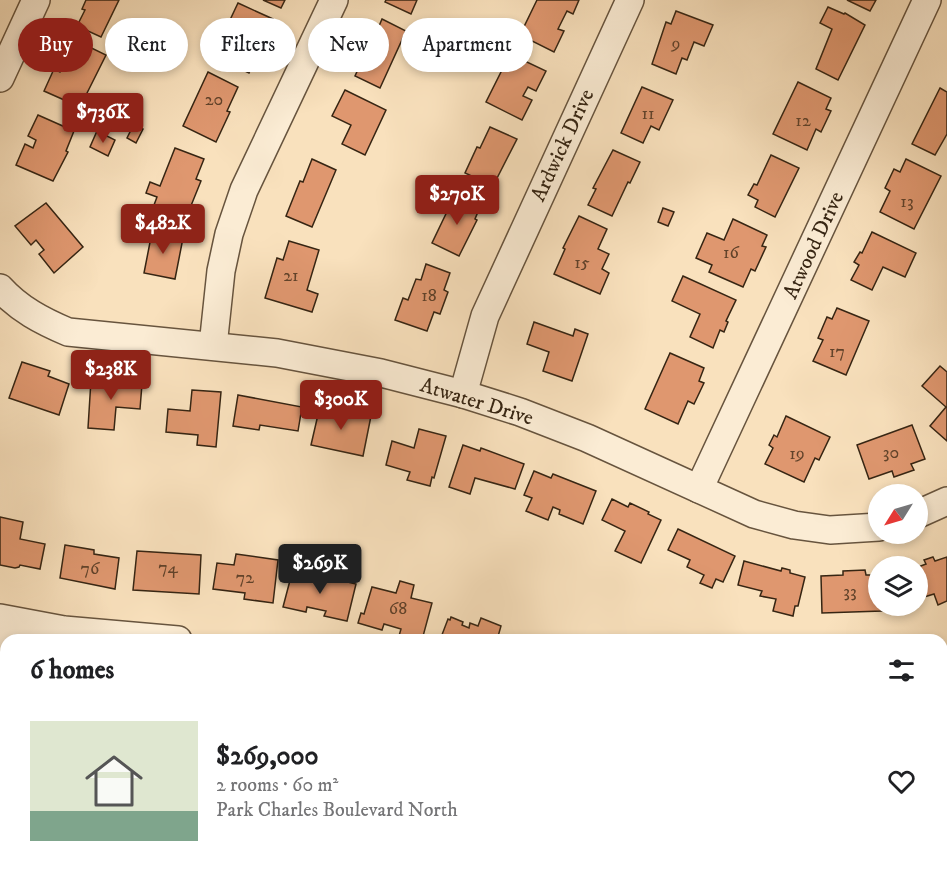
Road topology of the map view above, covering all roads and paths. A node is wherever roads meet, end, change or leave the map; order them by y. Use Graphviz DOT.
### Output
graph roads {
  1 [pos="36,0"];
  2 [pos="334,0"];
  3 [pos="630,0"];
  4 [pos="927,0"];
  5 [pos="0,78"];
  6 [pos="0,288"];
  7 [pos="213,346"];
  8 [pos="464,394"];
  9 [pos="699,489"];
  10 [pos="947,501"];
  11 [pos="928,510"];
  12 [pos="868,528"];
  13 [pos="0,618"];
  14 [pos="110,634"];
  1 -- 5 [label="street"];
  2 -- 7 [label="street"];
  3 -- 8 [label="street, Ardwick Drive"];
  4 -- 9 [label="street, Atwood Drive"];
  6 -- 7 [label="street, Atwater Drive"];
  7 -- 8 [label="street, Atwater Drive"];
  8 -- 9 [label="street, Atwater Drive"];
  9 -- 12 [label="street, Atwater Drive"];
  10 -- 11 [label="street"];
  13 -- 14 [label="street"];
}
